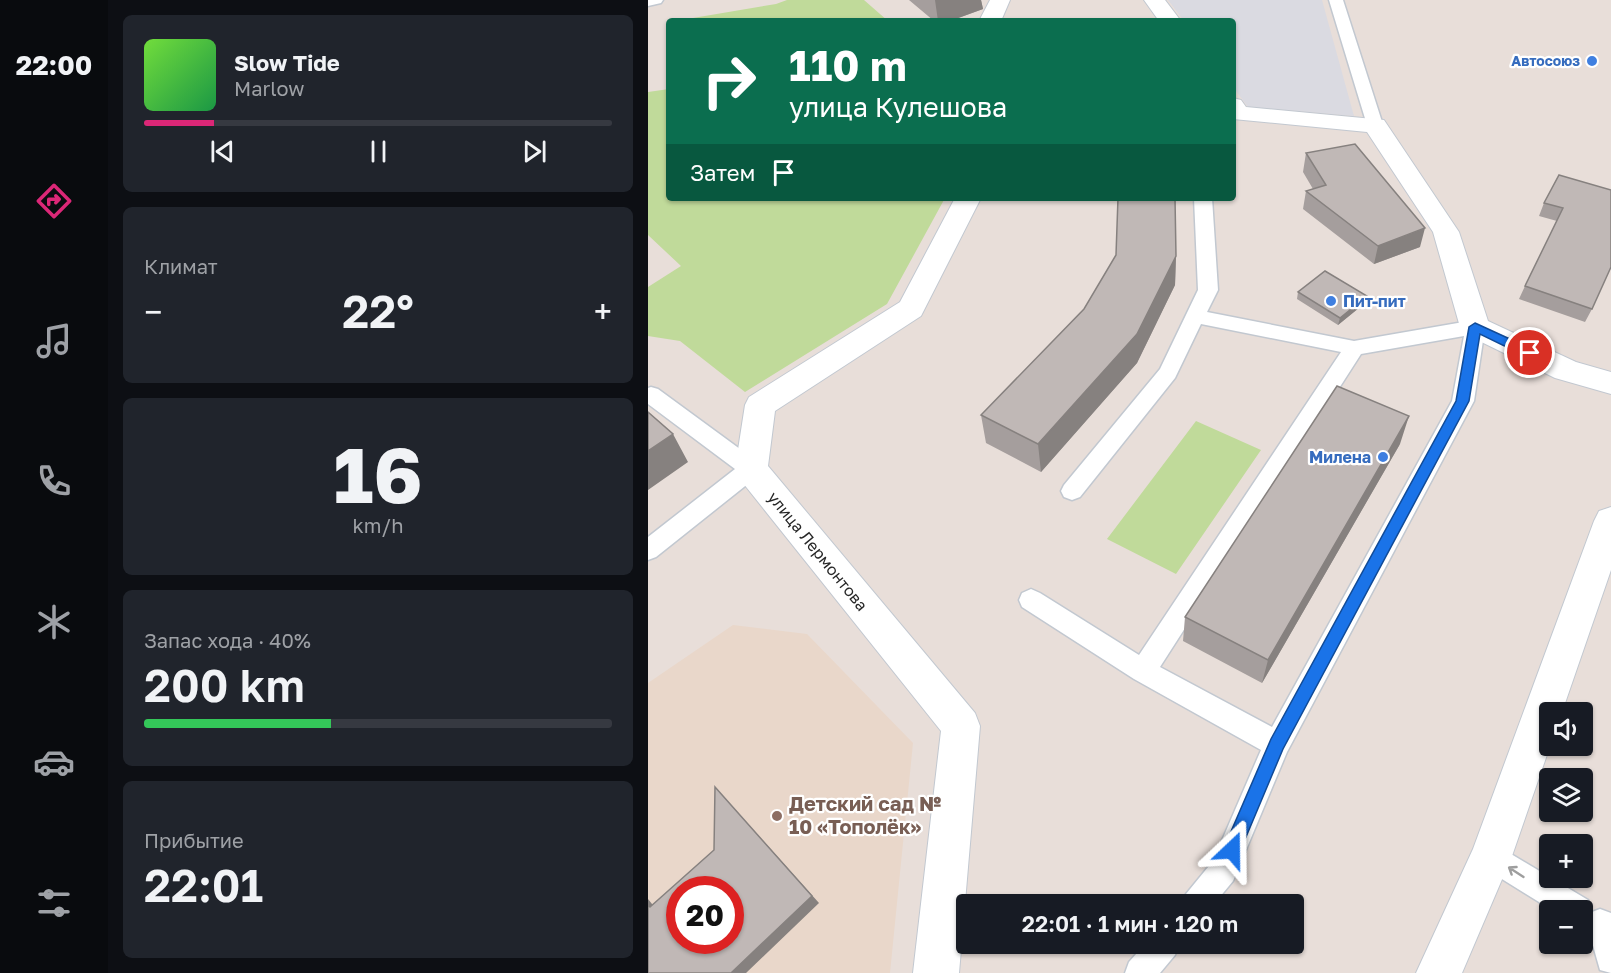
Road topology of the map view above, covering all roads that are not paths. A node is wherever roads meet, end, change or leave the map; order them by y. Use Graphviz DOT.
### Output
graph roads {
  1 [pos="656,0"];
  2 [pos="1000,0"];
  3 [pos="1154,0"];
  4 [pos="1336,0"];
  5 [pos="648,2"];
  6 [pos="991,18"];
  7 [pos="1168,18"];
  8 [pos="1236,110"];
  9 [pos="1375,125"];
  10 [pos="966,201"];
  11 [pos="1203,201"];
  12 [pos="1195,316"];
  13 [pos="1475,327"];
  14 [pos="1354,348"];
  15 [pos="1611,383"];
  16 [pos="648,396"];
  17 [pos="752,469"];
  18 [pos="1072,491"];
  19 [pos="1611,521"];
  20 [pos="648,550"];
  21 [pos="1604,566"];
  22 [pos="1031,600"];
  23 [pos="1143,671"];
  24 [pos="1277,744"];
  25 [pos="1491,856"];
  26 [pos="1204,894"];
  27 [pos="1563,900"];
  28 [pos="1593,918"];
  29 [pos="1156,954"];
  30 [pos="1611,959"];
  31 [pos="936,973"];
  32 [pos="1140,973"];
  33 [pos="1439,973"];
  1 -- 5 [label="lane"];
  2 -- 6 [label="street"];
  3 -- 7 [label="street"];
  4 -- 9 [label="lane"];
  8 -- 9 [label="street"];
  9 -- 13 [label="street"];
  10 -- 17 [label="street"];
  11 -- 12 [label="lane"];
  12 -- 14 [label="lane"];
  12 -- 18 [label="lane"];
  13 -- 14 [label="lane"];
  13 -- 15 [label="street"];
  13 -- 24 [label="lane"];
  14 -- 23 [label="lane"];
  16 -- 17 [label="lane"];
  17 -- 20 [label="lane"];
  17 -- 31 [label="street, улица Лермонтова"];
  19 -- 21 [label="street"];
  21 -- 25 [label="street"];
  22 -- 23 [label="lane"];
  23 -- 24 [label="lane"];
  24 -- 26 [label="lane"];
  27 -- 25 [label="lane, one-way"];
  25 -- 33 [label="street"];
  28 -- 30 [label="lane"];
  29 -- 32 [label="lane"];
}
